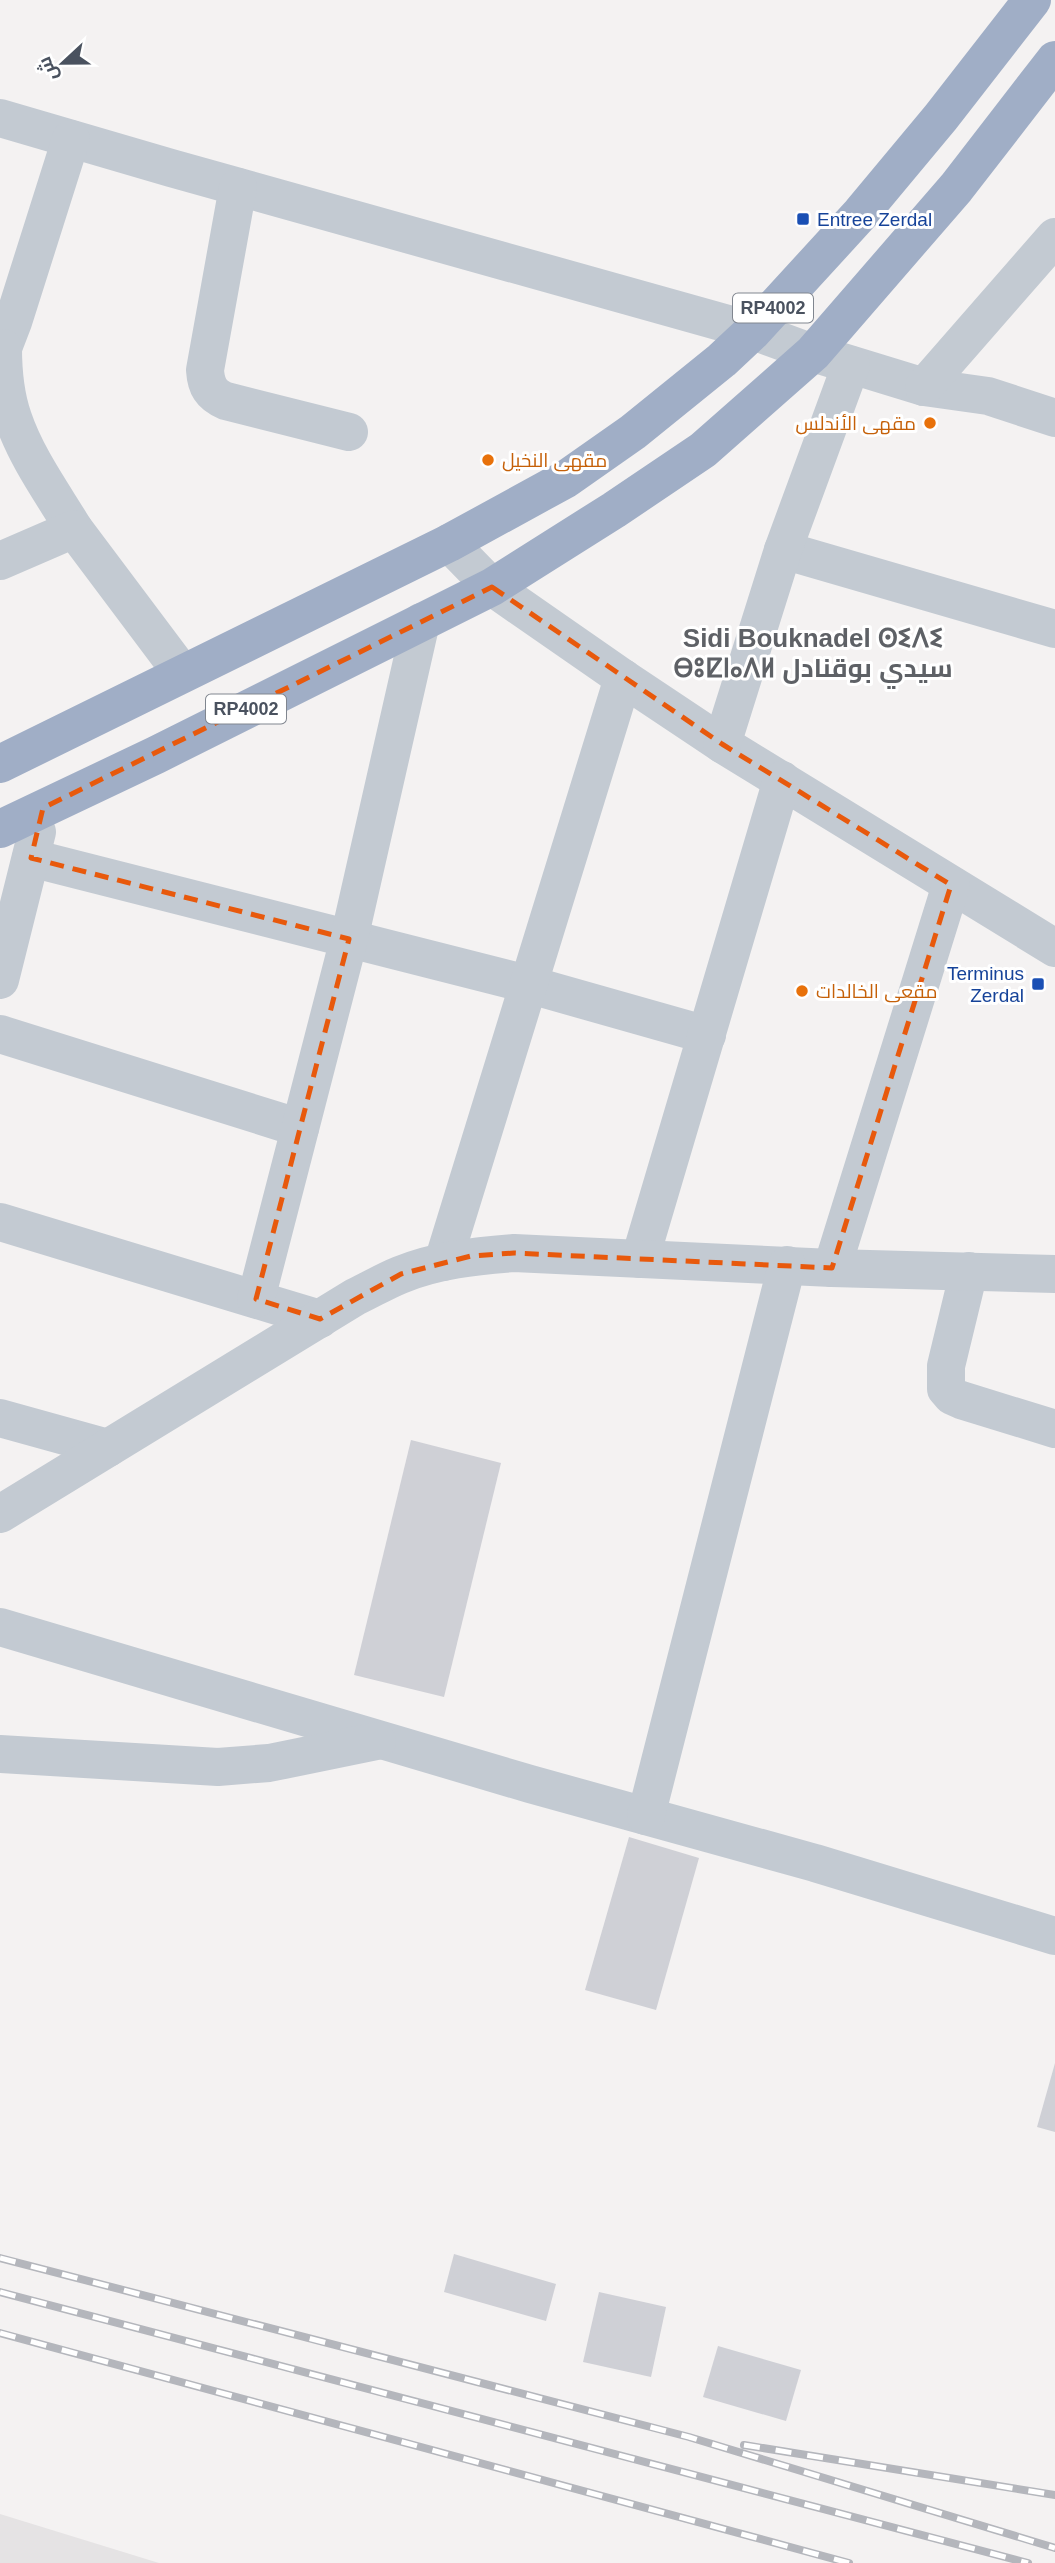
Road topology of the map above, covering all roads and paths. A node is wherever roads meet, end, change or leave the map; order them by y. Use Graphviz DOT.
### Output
graph roads {
  1 [pos="1032,0"];
  2 [pos="1055,60"];
  3 [pos="0,118"];
  4 [pos="71,139"];
  5 [pos="238,187"];
  6 [pos="1055,237"];
  7 [pos="753,331"];
  8 [pos="1,347"];
  9 [pos="813,353"];
  10 [pos="851,365"];
  11 [pos="925,387"];
  12 [pos="1055,389"];
  13 [pos="988,396"];
  14 [pos="1055,418"];
  15 [pos="349,432"];
  16 [pos="74,529"];
  17 [pos="449,543"];
  18 [pos="783,550"];
  19 [pos="0,561"];
  20 [pos="492,587"];
  21 [pos="421,622"];
  22 [pos="1055,629"];
  23 [pos="182,673"];
  24 [pos="623,678"];
  25 [pos="722,744"];
  26 [pos="0,764"];
  27 [pos="782,780"];
  28 [pos="43,808"];
  29 [pos="0,829"];
  30 [pos="31,858"];
  31 [pos="951,885"];
  32 [pos="349,939"];
  33 [pos="1055,948"];
  34 [pos="0,979"];
  35 [pos="527,984"];
  36 [pos="0,1034"];
  37 [pos="707,1035"];
  38 [pos="300,1128"];
  39 [pos="0,1222"];
  40 [pos="640,1259"];
  41 [pos="443,1262"];
  42 [pos="787,1265"];
  43 [pos="832,1268"];
  44 [pos="969,1271"];
  45 [pos="1055,1274"];
  46 [pos="256,1299"];
  47 [pos="320,1319"];
  48 [pos="0,1418"];
  49 [pos="1055,1429"];
  50 [pos="108,1448"];
  51 [pos="0,1514"];
  52 [pos="0,1627"];
  53 [pos="380,1740"];
  54 [pos="0,1754"];
  55 [pos="646,1816"];
  56 [pos="1055,1936"];
  1 -- 7 [label="highway, RP4002"];
  2 -- 9 [label="highway, RP4002"];
  3 -- 4 [label="street"];
  4 -- 5 [label="street"];
  4 -- 8 [label="street"];
  5 -- 7 [label="street"];
  5 -- 15 [label="street"];
  6 -- 11 [label="street"];
  7 -- 9 [label="street"];
  7 -- 17 [label="highway, RP4002"];
  8 -- 16 [label="street"];
  9 -- 10 [label="street"];
  9 -- 20 [label="highway, RP4002"];
  10 -- 11 [label="street"];
  10 -- 18 [label="street"];
  11 -- 13 [label="street"];
  12 -- 13 [label="street"];
  13 -- 14 [label="street"];
  16 -- 19 [label="street"];
  16 -- 23 [label="street"];
  17 -- 20 [label="street"];
  17 -- 23 [label="highway, RP4002"];
  18 -- 22 [label="street"];
  18 -- 25 [label="street"];
  20 -- 21 [label="highway, RP4002"];
  20 -- 24 [label="street"];
  21 -- 28 [label="highway, RP4002"];
  21 -- 32 [label="street"];
  23 -- 26 [label="highway, RP4002"];
  24 -- 25 [label="street"];
  24 -- 35 [label="street"];
  25 -- 27 [label="street"];
  27 -- 31 [label="street"];
  27 -- 37 [label="street"];
  28 -- 29 [label="highway, RP4002"];
  28 -- 30 [label="street"];
  30 -- 32 [label="street"];
  30 -- 34 [label="street"];
  31 -- 33 [label="street"];
  31 -- 43 [label="street"];
  32 -- 35 [label="street"];
  32 -- 38 [label="street"];
  35 -- 37 [label="street"];
  35 -- 41 [label="street"];
  36 -- 38 [label="street"];
  37 -- 40 [label="street"];
  38 -- 46 [label="street"];
  39 -- 46 [label="street"];
  40 -- 41 [label="street"];
  40 -- 42 [label="street"];
  41 -- 47 [label="street"];
  42 -- 43 [label="street"];
  42 -- 55 [label="street"];
  43 -- 44 [label="street"];
  44 -- 45 [label="street"];
  44 -- 49 [label="street"];
  46 -- 47 [label="street"];
  47 -- 50 [label="street"];
  48 -- 50 [label="street"];
  50 -- 51 [label="street"];
  52 -- 53 [label="street"];
  53 -- 54 [label="street"];
  53 -- 55 [label="street"];
  55 -- 56 [label="street"];
}
